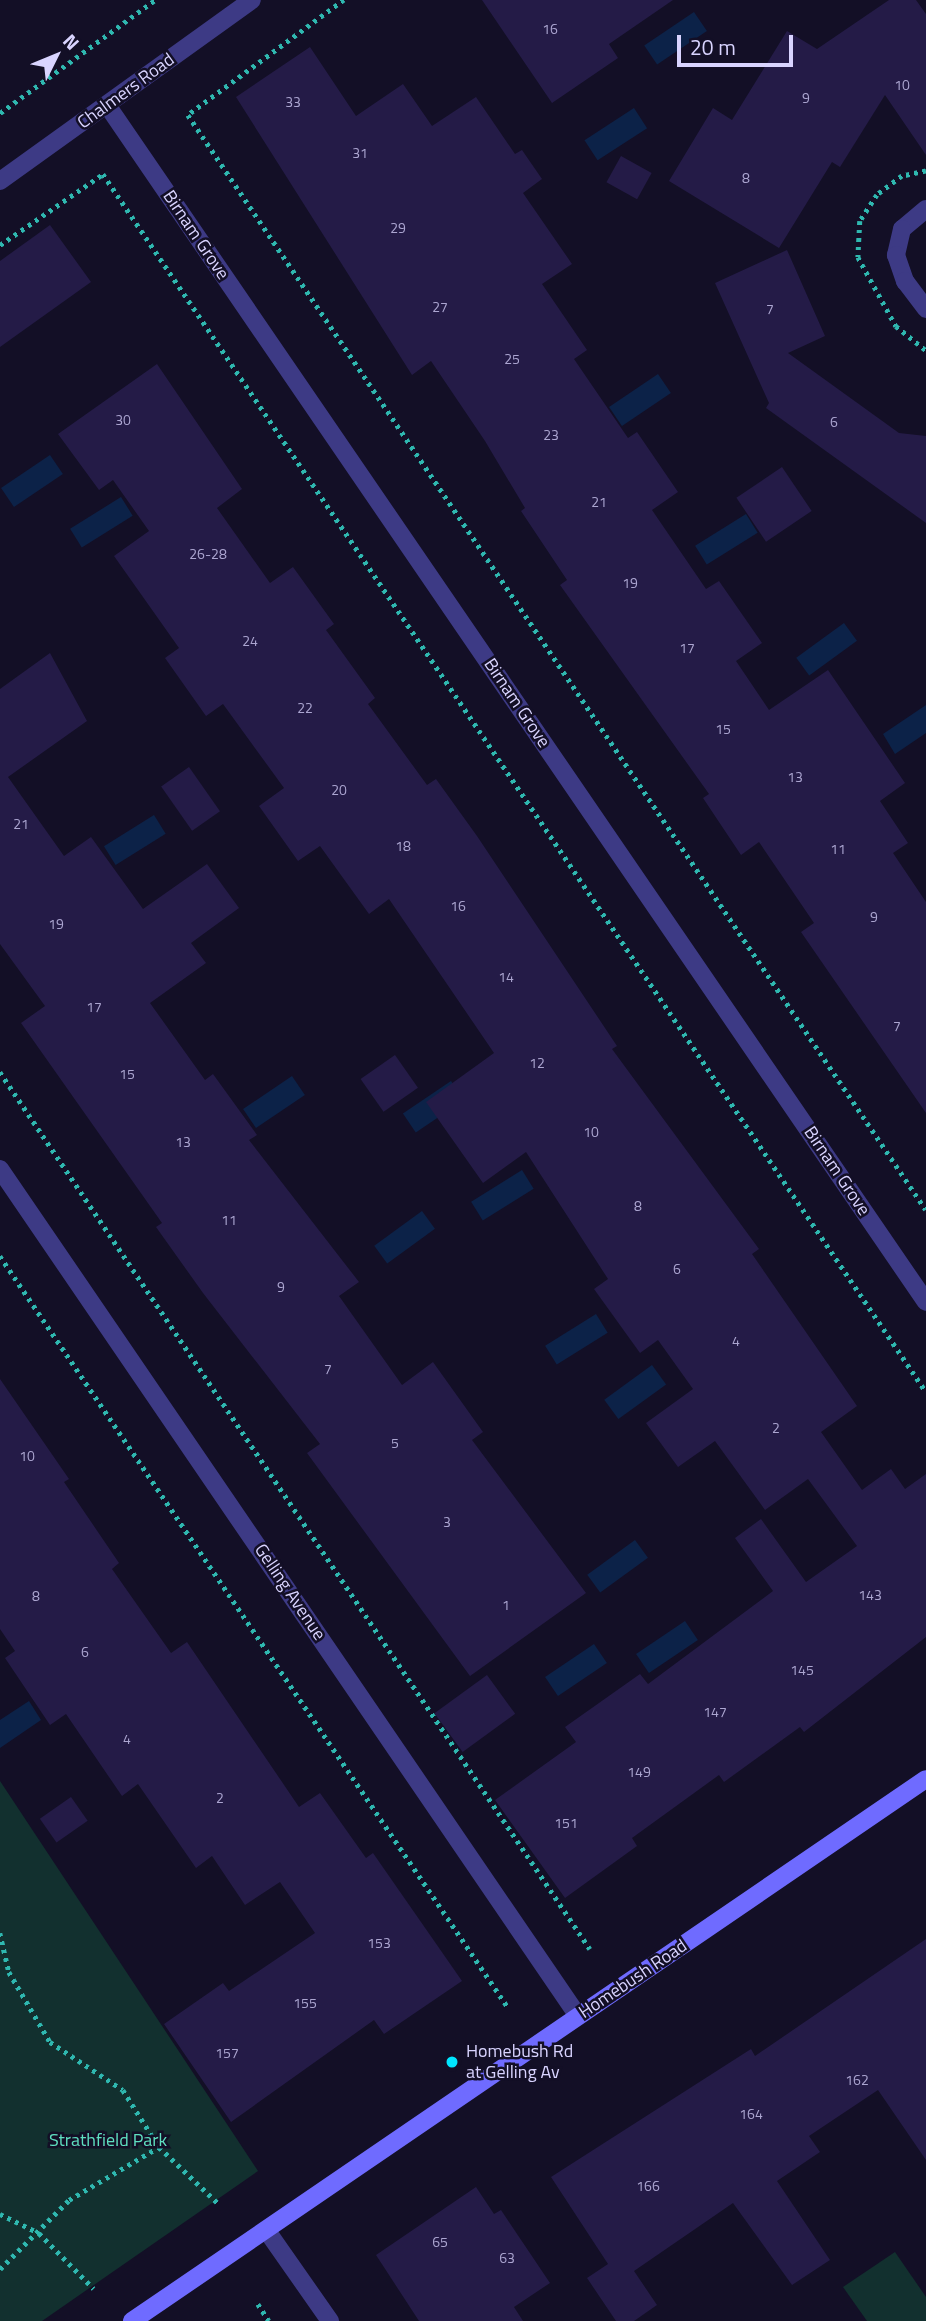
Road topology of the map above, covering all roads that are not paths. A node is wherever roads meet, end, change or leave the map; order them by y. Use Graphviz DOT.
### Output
graph roads {
  1 [pos="252,0"];
  2 [pos="107,105"];
  3 [pos="0,181"];
  4 [pos="926,209"];
  5 [pos="926,309"];
  6 [pos="0,1169"];
  7 [pos="926,1302"];
  8 [pos="926,1779"];
  9 [pos="578,2017"];
  10 [pos="267,2231"];
  11 [pos="132,2321"];
  12 [pos="330,2321"];
  1 -- 2 [label="street, Chalmers Road"];
  2 -- 3 [label="street, Chalmers Road"];
  2 -- 7 [label="street, Birnam Grove"];
  4 -- 5 [label="street"];
  6 -- 9 [label="street, Gelling Avenue"];
  8 -- 9 [label="main road, Homebush Road"];
  9 -- 10 [label="main road, Homebush Road"];
  10 -- 11 [label="main road, Homebush Road"];
  10 -- 12 [label="street"];
}
